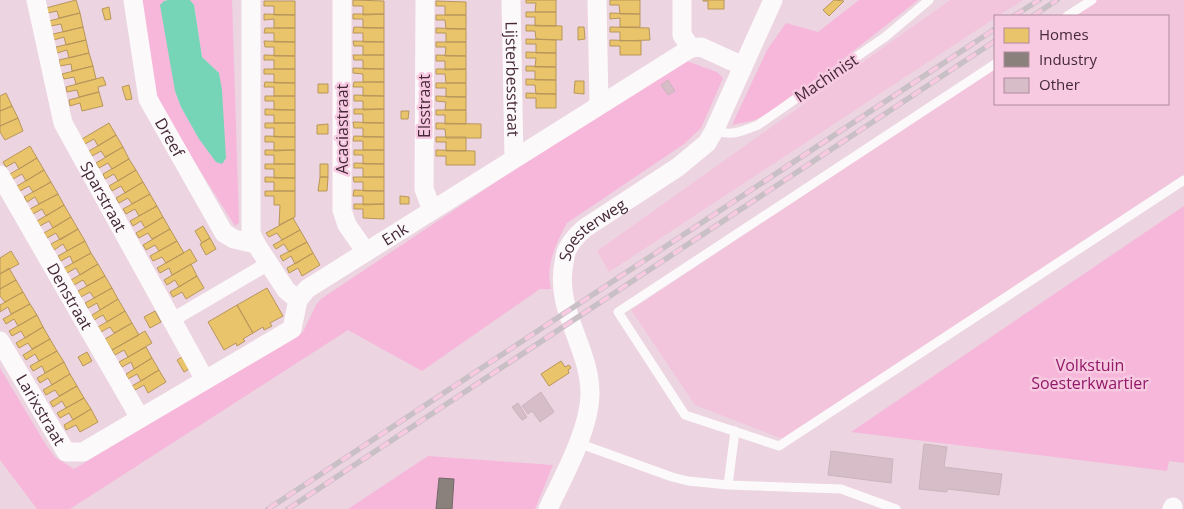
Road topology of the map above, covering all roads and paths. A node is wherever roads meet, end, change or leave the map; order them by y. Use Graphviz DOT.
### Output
graph roads {
  1 [pos="36,0"];
  2 [pos="133,0"];
  3 [pos="252,0"];
  4 [pos="342,0"];
  5 [pos="424,0"];
  6 [pos="510,0"];
  7 [pos="597,0"];
  8 [pos="682,0"];
  9 [pos="773,0"];
  10 [pos="929,0"];
  11 [pos="1092,0"];
  12 [pos="1069,15"];
  13 [pos="691,48"];
  14 [pos="994,65"];
  15 [pos="743,66"];
  16 [pos="599,104"];
  17 [pos="714,130"];
  18 [pos="514,158"];
  19 [pos="0,175"];
  20 [pos="1184,180"];
  21 [pos="432,210"];
  22 [pos="256,244"];
  23 [pos="366,252"];
  24 [pos="269,263"];
  25 [pos="298,300"];
  26 [pos="172,320"];
  27 [pos="0,342"];
  28 [pos="205,380"];
  29 [pos="140,418"];
  30 [pos="735,432"];
  31 [pos="578,443"];
  32 [pos="728,485"];
  33 [pos="548,509"];
  34 [pos="896,509"];
  1 -- 26 [label="street, Sparstraat"];
  2 -- 22 [label="street, Dreef"];
  3 -- 22 [label="street"];
  4 -- 23 [label="street, Acaciastraat"];
  5 -- 21 [label="street, Elsstraat"];
  6 -- 18 [label="street, Lijsterbesstraat"];
  7 -- 16 [label="street"];
  8 -- 13 [label="street"];
  9 -- 15 [label="street, Soesterweg"];
  10 -- 17 [label="lane, Machinist"];
  11 -- 12 [label="lane"];
  13 -- 15 [label="street"];
  13 -- 16 [label="street, Enk"];
  14 -- 30 [label="lane"];
  15 -- 17 [label="street, Soesterweg"];
  16 -- 18 [label="street, Enk"];
  17 -- 31 [label="street, Soesterweg"];
  18 -- 21 [label="street, Enk"];
  19 -- 29 [label="street, Denstraat"];
  20 -- 30 [label="lane"];
  21 -- 23 [label="street, Enk"];
  22 -- 24 [label="street"];
  23 -- 25 [label="street, Enk"];
  24 -- 25 [label="street"];
  24 -- 26 [label="street"];
  25 -- 28 [label="street"];
  26 -- 28 [label="street, Sparstraat"];
  27 -- 29 [label="street, Larixstraat"];
  28 -- 29 [label="street"];
  30 -- 32 [label="lane"];
  31 -- 32 [label="lane"];
  31 -- 33 [label="street, Soesterweg"];
  32 -- 34 [label="lane"];
}
